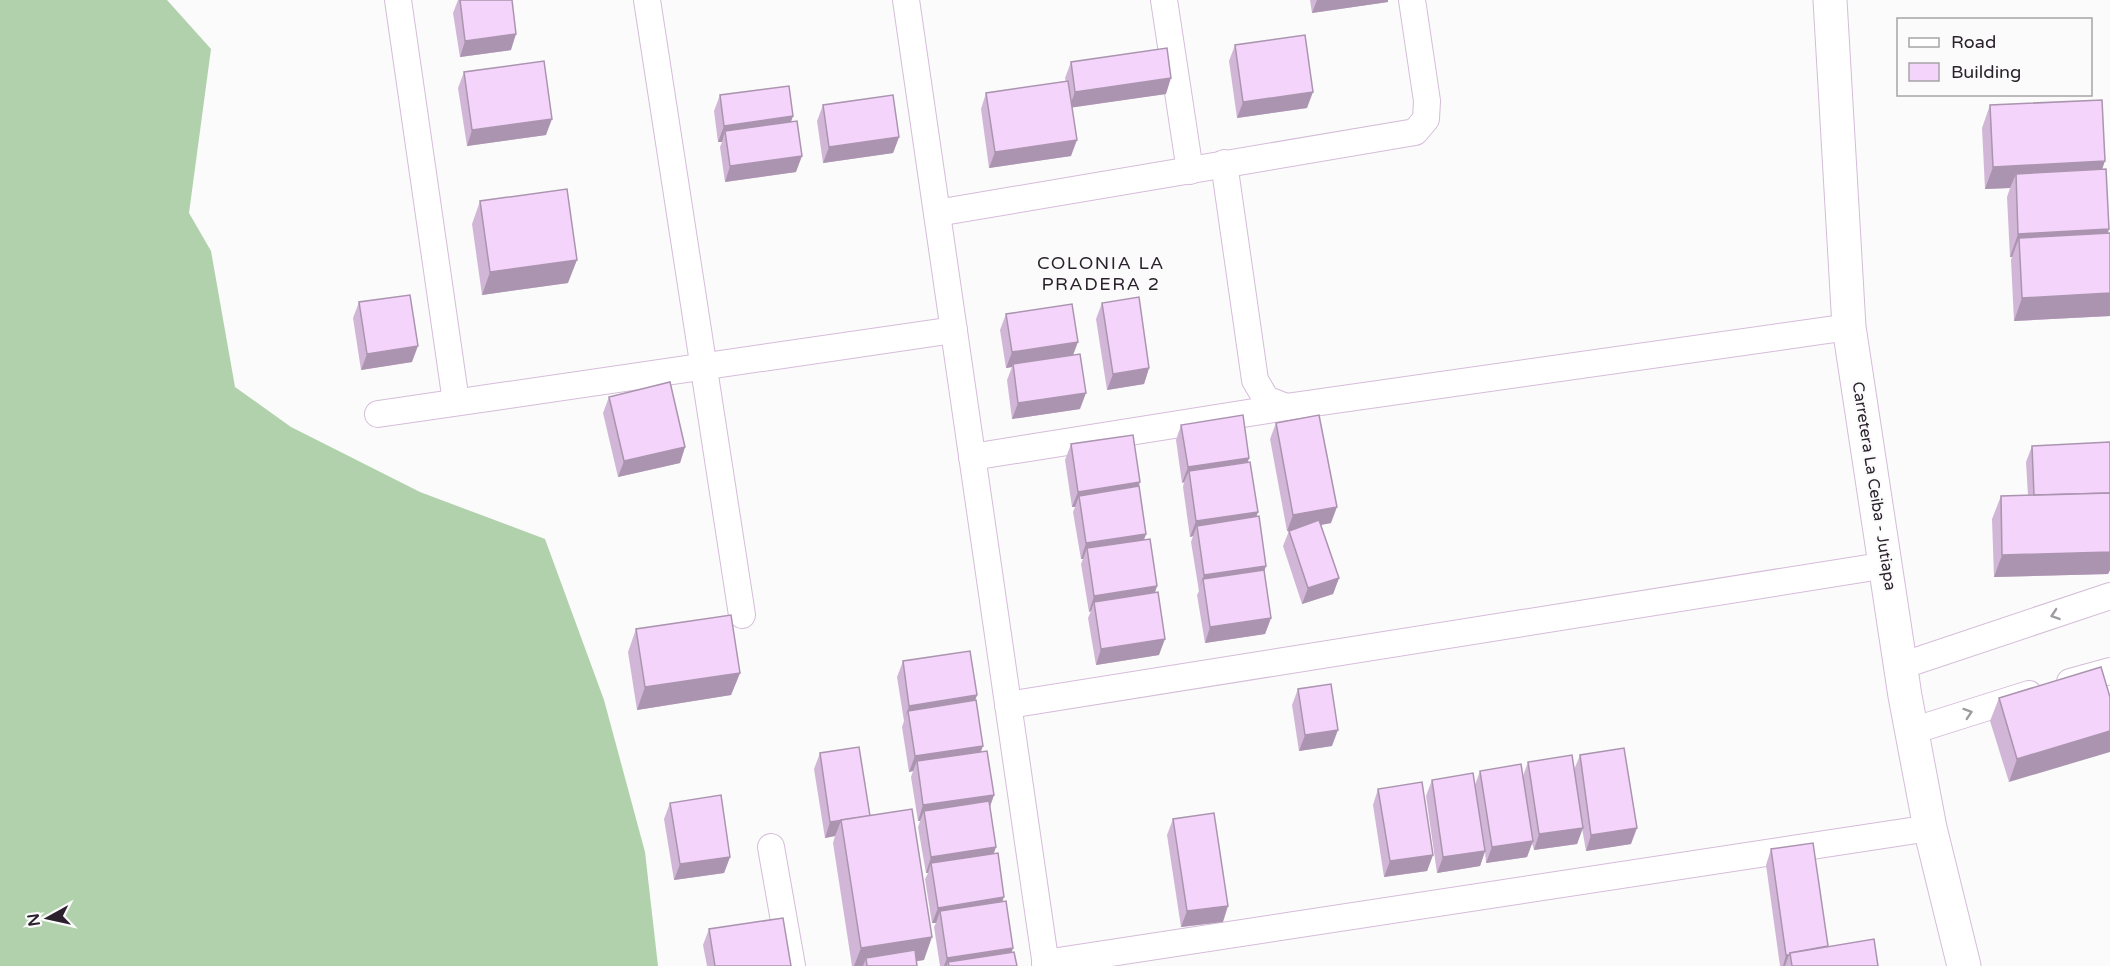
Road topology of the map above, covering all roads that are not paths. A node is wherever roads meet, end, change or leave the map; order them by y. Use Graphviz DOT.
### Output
graph roads {
  1 [pos="398,0"];
  2 [pos="647,0"];
  3 [pos="906,0"];
  4 [pos="1164,0"];
  5 [pos="1412,0"];
  6 [pos="1830,0"];
  7 [pos="1224,163"];
  8 [pos="1190,171"];
  9 [pos="937,213"];
  10 [pos="1849,327"];
  11 [pos="954,330"];
  12 [pos="702,368"];
  13 [pos="456,402"];
  14 [pos="1286,406"];
  15 [pos="378,414"];
  16 [pos="972,457"];
  17 [pos="1887,565"];
  18 [pos="2110,596"];
  19 [pos="742,615"];
  20 [pos="1901,666"];
  21 [pos="2110,670"];
  22 [pos="1008,705"];
  23 [pos="1912,730"];
  24 [pos="1930,828"];
  25 [pos="771,847"];
  26 [pos="1046,965"];
  27 [pos="792,966"];
  28 [pos="1964,966"];
  1 -- 13 [label="street"];
  2 -- 12 [label="street"];
  3 -- 9 [label="street"];
  4 -- 8 [label="street"];
  5 -- 7 [label="street"];
  6 -- 10 [label="main road, Carretera La Ceiba - Jutiapa"];
  7 -- 8 [label="street"];
  7 -- 14 [label="street"];
  8 -- 9 [label="street"];
  9 -- 11 [label="street"];
  10 -- 14 [label="street"];
  10 -- 17 [label="main road, Carretera La Ceiba - Jutiapa"];
  11 -- 12 [label="street"];
  11 -- 16 [label="street"];
  12 -- 13 [label="street"];
  12 -- 19 [label="street"];
  13 -- 15 [label="street"];
  14 -- 16 [label="street"];
  16 -- 22 [label="street"];
  17 -- 20 [label="main road, Carretera La Ceiba - Jutiapa"];
  17 -- 22 [label="street"];
  18 -- 20 [label="street, one-way"];
  20 -- 23 [label="main road, Carretera La Ceiba - Jutiapa"];
  23 -- 21 [label="street, one-way"];
  22 -- 26 [label="street"];
  23 -- 24 [label="main road, Carretera La Ceiba - Jutiapa"];
  24 -- 26 [label="street"];
  24 -- 28 [label="main road, Carretera La Ceiba - Jutiapa"];
  25 -- 27 [label="street"];
}
